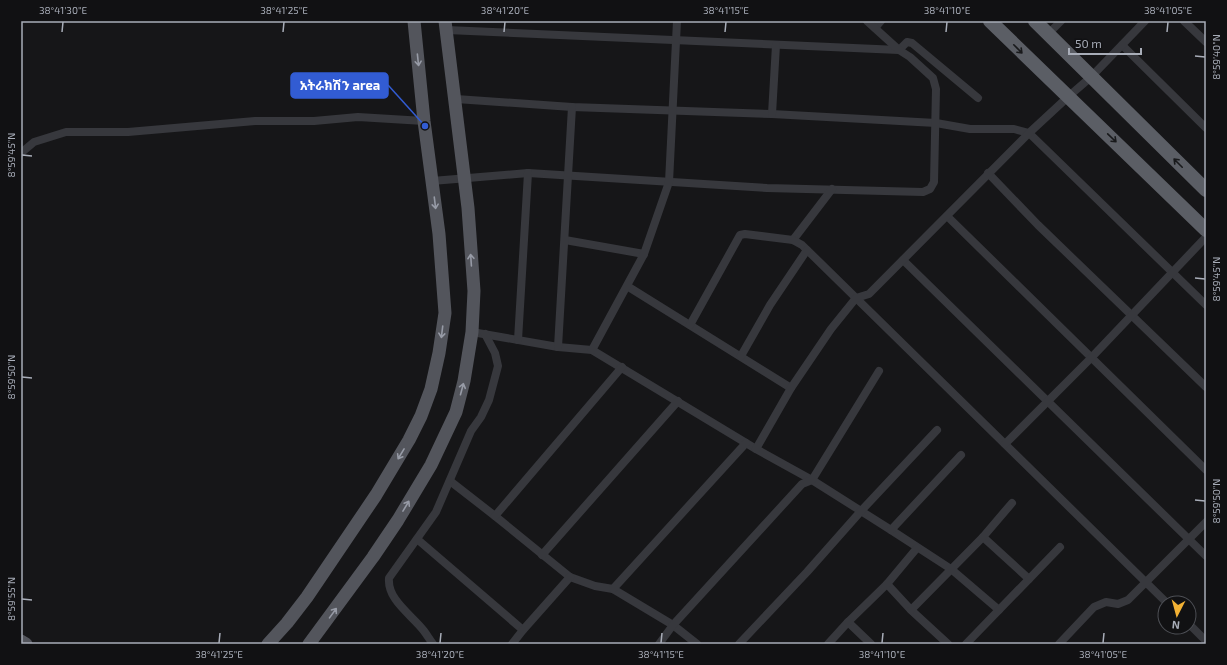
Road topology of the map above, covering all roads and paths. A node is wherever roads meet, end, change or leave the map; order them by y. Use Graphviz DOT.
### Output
graph roads {
  1 [pos="414,21"];
  2 [pos="676,21"];
  3 [pos="867,21"];
  4 [pos="882,21"];
  5 [pos="990,21"];
  6 [pos="1035,21"];
  7 [pos="1061,21"];
  8 [pos="1145,21"];
  9 [pos="1184,21"];
  10 [pos="446,26"];
  11 [pos="875,28"];
  12 [pos="1048,34"];
  13 [pos="676,40"];
  14 [pos="1206,42"];
  15 [pos="776,45"];
  16 [pos="1122,45"];
  17 [pos="899,50"];
  18 [pos="1091,77"];
  19 [pos="1069,96"];
  20 [pos="978,98"];
  21 [pos="456,99"];
  22 [pos="572,107"];
  23 [pos="672,111"];
  24 [pos="772,114"];
  25 [pos="424,121"];
  26 [pos="936,123"];
  27 [pos="1206,128"];
  28 [pos="1029,133"];
  29 [pos="21,153"];
  30 [pos="528,173"];
  31 [pos="988,173"];
  32 [pos="569,175"];
  33 [pos="465,179"];
  34 [pos="432,181"];
  35 [pos="669,182"];
  36 [pos="832,189"];
  37 [pos="1206,190"];
  38 [pos="947,216"];
  39 [pos="1206,230"];
  40 [pos="1206,237"];
  41 [pos="565,240"];
  42 [pos="793,240"];
  43 [pos="807,250"];
  44 [pos="644,254"];
  45 [pos="903,260"];
  46 [pos="1173,272"];
  47 [pos="627,286"];
  48 [pos="856,298"];
  49 [pos="1206,305"];
  50 [pos="1132,314"];
  51 [pos="690,324"];
  52 [pos="472,332"];
  53 [pos="485,334"];
  54 [pos="518,340"];
  55 [pos="558,346"];
  56 [pos="592,350"];
  57 [pos="742,356"];
  58 [pos="1091,358"];
  59 [pos="622,368"];
  60 [pos="879,371"];
  61 [pos="1206,387"];
  62 [pos="791,388"];
  63 [pos="678,401"];
  64 [pos="1048,402"];
  65 [pos="937,430"];
  66 [pos="746,443"];
  67 [pos="1005,444"];
  68 [pos="756,449"];
  69 [pos="961,455"];
  70 [pos="1206,470"];
  71 [pos="812,480"];
  72 [pos="450,482"];
  73 [pos="1012,503"];
  74 [pos="861,511"];
  75 [pos="495,516"];
  76 [pos="1206,522"];
  77 [pos="891,530"];
  78 [pos="983,537"];
  79 [pos="417,539"];
  80 [pos="1189,539"];
  81 [pos="1060,547"];
  82 [pos="917,548"];
  83 [pos="542,555"];
  84 [pos="1206,556"];
  85 [pos="951,569"];
  86 [pos="570,577"];
  87 [pos="1029,579"];
  88 [pos="1145,582"];
  89 [pos="887,584"];
  90 [pos="613,589"];
  91 [pos="1159,595"];
  92 [pos="911,610"];
  93 [pos="999,610"];
  94 [pos="848,622"];
  95 [pos="673,625"];
  96 [pos="523,630"];
  97 [pos="1197,632"];
  98 [pos="21,641"];
  99 [pos="1206,641"];
  100 [pos="969,643"];
  101 [pos="26,644"];
  102 [pos="268,644"];
  103 [pos="309,644"];
  104 [pos="433,644"];
  105 [pos="512,644"];
  106 [pos="659,644"];
  107 [pos="697,644"];
  108 [pos="738,644"];
  109 [pos="828,644"];
  110 [pos="871,644"];
  111 [pos="948,644"];
  112 [pos="1060,644"];
  1 -- 25 [label="main road, one-way"];
  2 -- 13 [label="street"];
  3 -- 11 [label="street"];
  4 -- 11 [label="street"];
  5 -- 19 [label="highway, one-way"];
  6 -- 12 [label="highway"];
  7 -- 12 [label="street"];
  8 -- 16 [label="street"];
  9 -- 14 [label="street"];
  10 -- 13 [label="street"];
  10 -- 21 [label="main road"];
  11 -- 17 [label="street"];
  12 -- 18 [label="highway"];
  13 -- 15 [label="street"];
  13 -- 23 [label="street"];
  15 -- 17 [label="street"];
  15 -- 24 [label="street"];
  16 -- 18 [label="street"];
  16 -- 27 [label="street"];
  17 -- 20 [label="street"];
  17 -- 26 [label="street"];
  18 -- 19 [label="street"];
  37 -- 18 [label="highway, one-way"];
  19 -- 28 [label="street"];
  19 -- 39 [label="highway, one-way"];
  21 -- 22 [label="street"];
  21 -- 33 [label="main road"];
  22 -- 23 [label="street"];
  22 -- 32 [label="street"];
  23 -- 24 [label="street"];
  23 -- 35 [label="street"];
  24 -- 26 [label="street"];
  25 -- 29 [label="street"];
  25 -- 34 [label="main road"];
  26 -- 28 [label="street"];
  26 -- 36 [label="street"];
  28 -- 31 [label="street"];
  28 -- 46 [label="street"];
  30 -- 32 [label="street"];
  30 -- 33 [label="street"];
  30 -- 54 [label="street"];
  31 -- 38 [label="street"];
  31 -- 50 [label="street"];
  32 -- 35 [label="street"];
  32 -- 41 [label="street"];
  33 -- 34 [label="street"];
  52 -- 33 [label="main road, one-way"];
  34 -- 102 [label="main road, one-way"];
  35 -- 36 [label="street"];
  35 -- 44 [label="street"];
  36 -- 42 [label="street"];
  38 -- 45 [label="street"];
  38 -- 58 [label="street"];
  40 -- 46 [label="street"];
  41 -- 44 [label="street"];
  41 -- 55 [label="street"];
  42 -- 43 [label="street"];
  42 -- 51 [label="street"];
  43 -- 48 [label="street"];
  43 -- 57 [label="street"];
  44 -- 47 [label="street"];
  45 -- 48 [label="street"];
  45 -- 64 [label="street"];
  46 -- 49 [label="street"];
  46 -- 50 [label="street"];
  47 -- 51 [label="street"];
  47 -- 56 [label="street"];
  48 -- 62 [label="street"];
  48 -- 67 [label="street"];
  50 -- 58 [label="street"];
  50 -- 61 [label="street"];
  51 -- 57 [label="street"];
  52 -- 53 [label="street"];
  103 -- 52 [label="main road, one-way"];
  53 -- 54 [label="street"];
  53 -- 72 [label="street"];
  54 -- 55 [label="street"];
  55 -- 56 [label="street"];
  56 -- 59 [label="street"];
  57 -- 62 [label="street"];
  58 -- 64 [label="street"];
  58 -- 70 [label="street"];
  59 -- 63 [label="street"];
  59 -- 75 [label="street"];
  60 -- 71 [label="street"];
  62 -- 68 [label="street"];
  63 -- 66 [label="street"];
  63 -- 83 [label="street"];
  64 -- 67 [label="street"];
  64 -- 80 [label="street"];
  65 -- 74 [label="street"];
  66 -- 68 [label="street"];
  66 -- 90 [label="street"];
  67 -- 88 [label="street"];
  68 -- 71 [label="street"];
  69 -- 77 [label="street"];
  71 -- 74 [label="street"];
  71 -- 95 [label="street"];
  72 -- 75 [label="street"];
  72 -- 79 [label="street"];
  73 -- 78 [label="street"];
  74 -- 77 [label="street"];
  74 -- 108 [label="street"];
  75 -- 83 [label="street"];
  76 -- 80 [label="street"];
  77 -- 82 [label="street"];
  78 -- 85 [label="street"];
  78 -- 87 [label="street"];
  79 -- 96 [label="street"];
  79 -- 104 [label="street"];
  80 -- 84 [label="street"];
  80 -- 88 [label="street"];
  81 -- 87 [label="street"];
  82 -- 85 [label="street"];
  82 -- 89 [label="street"];
  83 -- 86 [label="street"];
  85 -- 92 [label="street"];
  85 -- 93 [label="street"];
  86 -- 90 [label="street"];
  86 -- 96 [label="street"];
  87 -- 93 [label="street"];
  88 -- 91 [label="street"];
  88 -- 112 [label="street"];
  89 -- 92 [label="street"];
  89 -- 94 [label="street"];
  90 -- 95 [label="street"];
  92 -- 111 [label="street"];
  93 -- 100 [label="street"];
  94 -- 109 [label="street"];
  94 -- 110 [label="street"];
  95 -- 106 [label="street"];
  95 -- 107 [label="street"];
  96 -- 105 [label="street"];
  97 -- 99 [label="street"];
  98 -- 101 [label="main road"];
}
